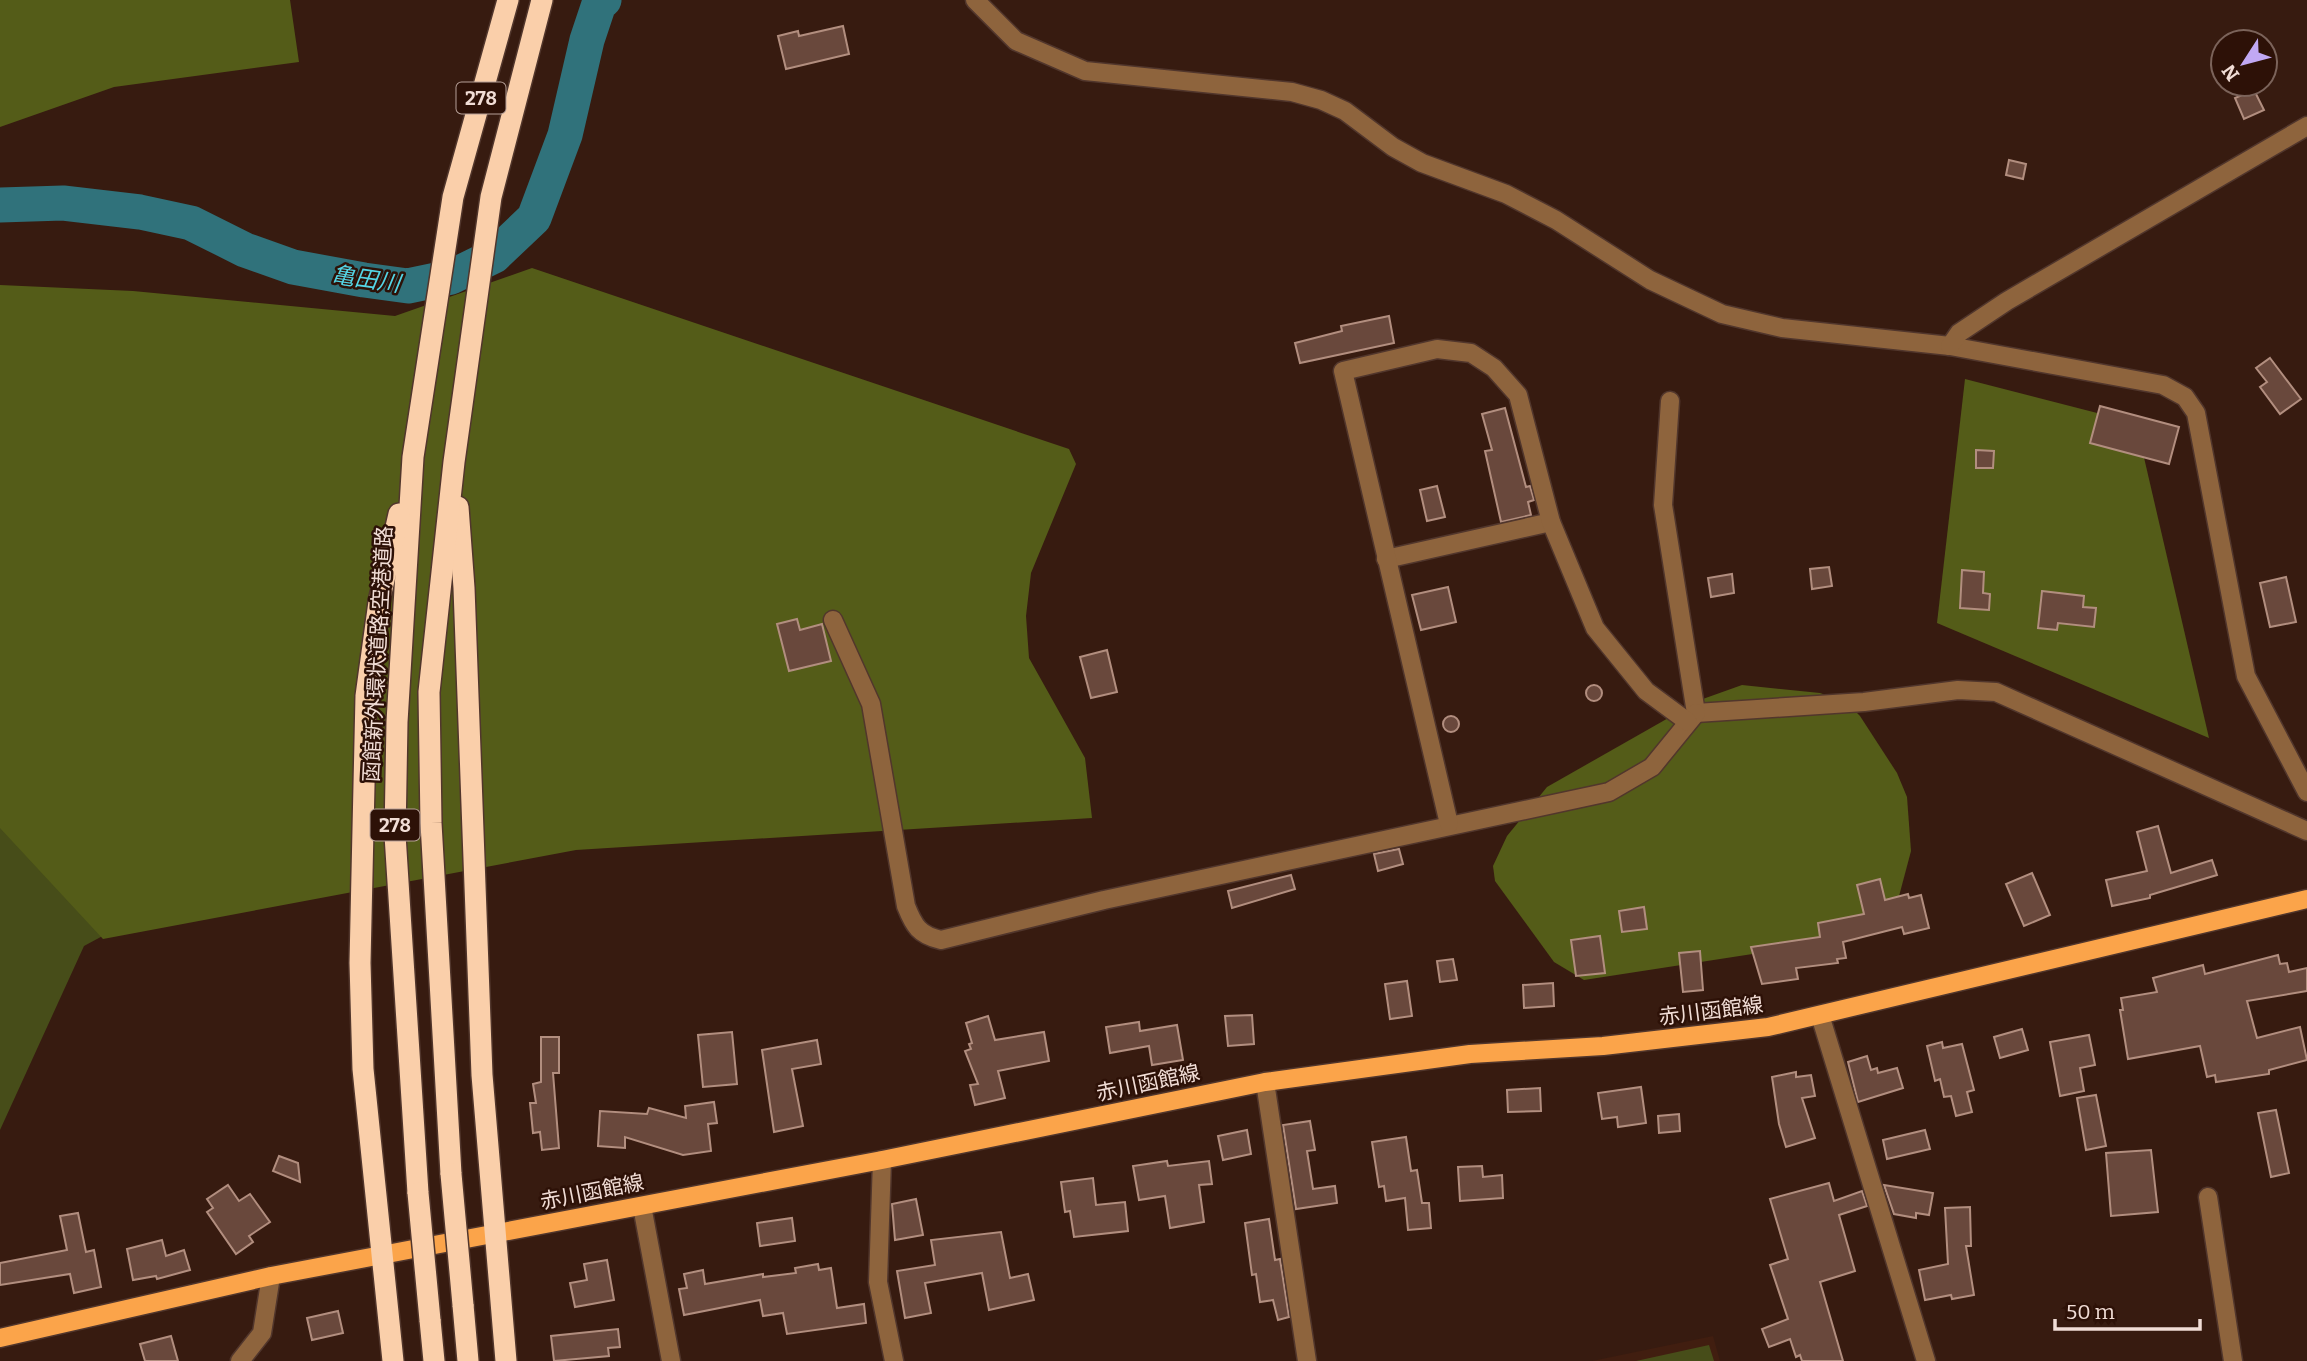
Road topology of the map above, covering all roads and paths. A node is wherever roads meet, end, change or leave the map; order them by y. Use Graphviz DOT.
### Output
graph roads {
  1 [pos="508,0"];
  2 [pos="542,0"];
  3 [pos="975,0"];
  4 [pos="2307,127"];
  5 [pos="1950,346"];
  6 [pos="1670,401"];
  7 [pos="413,457"];
  8 [pos="454,461"];
  9 [pos="1551,523"];
  10 [pos="1386,559"];
  11 [pos="833,620"];
  12 [pos="1692,718"];
  13 [pos="2307,792"];
  14 [pos="1448,824"];
  15 [pos="2307,831"];
  16 [pos="2307,899"];
  17 [pos="1820,1015"];
  18 [pos="1265,1082"];
  19 [pos="882,1160"];
  20 [pos="2208,1196"];
  21 [pos="642,1206"];
  22 [pos="493,1234"];
  23 [pos="383,1256"];
  24 [pos="271,1276"];
  25 [pos="0,1338"];
  26 [pos="248,1358"];
  27 [pos="393,1361"];
  28 [pos="435,1361"];
  29 [pos="468,1361"];
  30 [pos="506,1361"];
  31 [pos="671,1361"];
  32 [pos="894,1361"];
  33 [pos="1307,1361"];
  34 [pos="1926,1361"];
  35 [pos="2234,1361"];
  1 -- 7 [label="highway, 函館新外環状道路;空港道路 / 278"];
  2 -- 8 [label="highway, 278"];
  3 -- 5 [label="street"];
  4 -- 5 [label="street"];
  5 -- 13 [label="street"];
  6 -- 12 [label="street"];
  7 -- 23 [label="highway"];
  7 -- 28 [label="highway, 函館新外環状道路;空港道路 / 278, bridge"];
  8 -- 22 [label="highway"];
  8 -- 29 [label="highway, 278, bridge"];
  9 -- 10 [label="street"];
  9 -- 10 [label="street"];
  9 -- 12 [label="street"];
  10 -- 14 [label="street"];
  11 -- 14 [label="street"];
  12 -- 14 [label="street"];
  12 -- 15 [label="street"];
  16 -- 17 [label="main road, 赤川函館線"];
  17 -- 18 [label="main road, 赤川函館線"];
  17 -- 34 [label="street"];
  18 -- 19 [label="main road, 赤川函館線"];
  18 -- 33 [label="street"];
  19 -- 21 [label="main road, 赤川函館線"];
  19 -- 32 [label="street"];
  20 -- 35 [label="street"];
  21 -- 22 [label="main road, 赤川函館線"];
  21 -- 31 [label="street"];
  22 -- 23 [label="main road, 赤川函館線"];
  22 -- 30 [label="highway"];
  23 -- 24 [label="main road, 赤川函館線"];
  23 -- 27 [label="highway"];
  24 -- 25 [label="main road, 赤川函館線"];
  24 -- 26 [label="street"];
}
